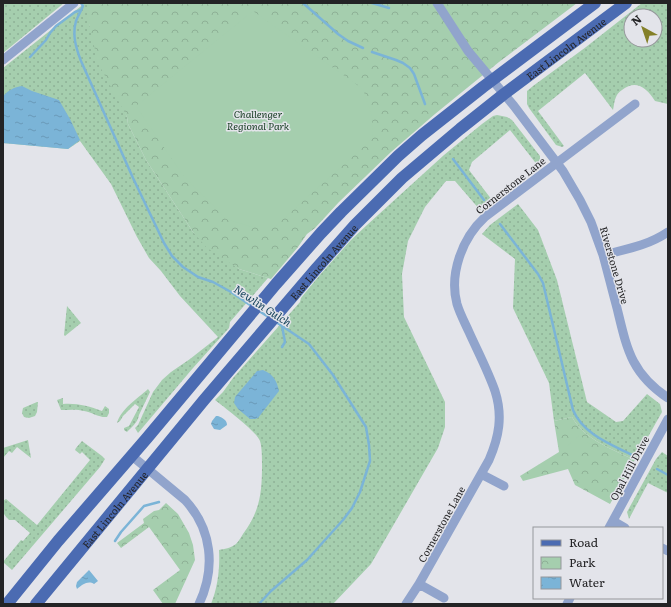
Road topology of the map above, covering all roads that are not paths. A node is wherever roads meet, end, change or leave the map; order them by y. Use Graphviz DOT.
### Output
graph roads {
  1 [pos="74,3"];
  2 [pos="437,3"];
  3 [pos="595,3"];
  4 [pos="626,3"];
  5 [pos="3,60"];
  6 [pos="492,80"];
  7 [pos="504,94"];
  8 [pos="635,104"];
  9 [pos="557,163"];
  10 [pos="668,232"];
  11 [pos="603,255"];
  12 [pos="668,398"];
  13 [pos="668,419"];
  14 [pos="132,456"];
  15 [pos="147,469"];
  16 [pos="482,474"];
  17 [pos="504,486"];
  18 [pos="611,525"];
  19 [pos="419,584"];
  20 [pos="444,598"];
  21 [pos="7,604"];
  22 [pos="36,604"];
  23 [pos="199,604"];
  24 [pos="406,604"];
  1 -- 5 [label="street"];
  2 -- 6 [label="street, Riverstone Drive"];
  3 -- 6 [label="main road, East Lincoln Avenue"];
  4 -- 7 [label="main road, East Lincoln Avenue"];
  6 -- 7 [label="street, Riverstone Drive"];
  6 -- 14 [label="main road, East Lincoln Avenue"];
  7 -- 9 [label="street, Riverstone Drive"];
  7 -- 15 [label="main road, East Lincoln Avenue"];
  8 -- 9 [label="street, Cornerstone Lane"];
  9 -- 11 [label="street, Riverstone Drive"];
  9 -- 16 [label="street, Cornerstone Lane"];
  10 -- 11 [label="street"];
  11 -- 12 [label="street, Riverstone Drive"];
  13 -- 18 [label="street, Opal Hill Drive"];
  14 -- 15 [label="street"];
  14 -- 21 [label="main road, East Lincoln Avenue"];
  15 -- 22 [label="main road, East Lincoln Avenue"];
  15 -- 23 [label="street"];
  16 -- 17 [label="street"];
  16 -- 19 [label="street, Cornerstone Lane"];
  19 -- 20 [label="street"];
  19 -- 24 [label="street, Cornerstone Lane"];
}
